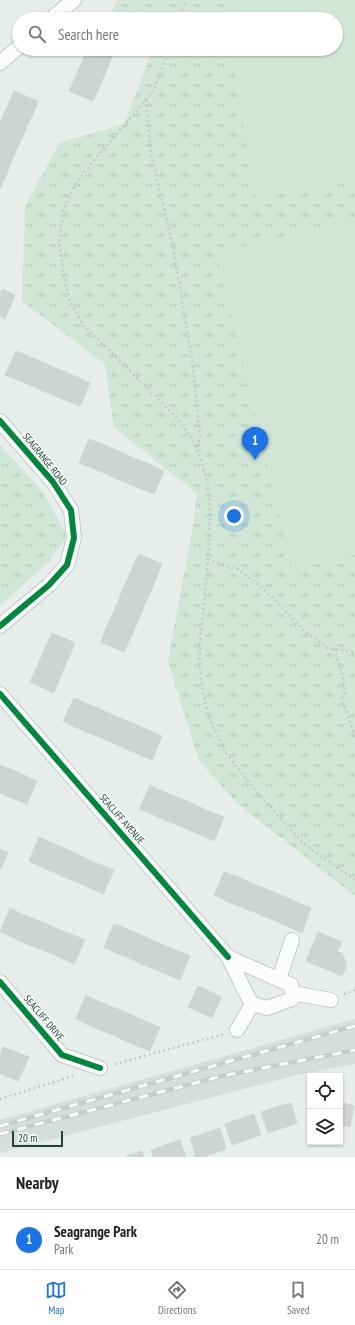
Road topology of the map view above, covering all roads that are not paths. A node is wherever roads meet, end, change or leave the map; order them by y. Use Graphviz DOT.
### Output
graph roads {
  1 [pos="74,0"];
  2 [pos="59,12"];
  3 [pos="12,53"];
  4 [pos="0,63"];
  5 [pos="0,421"];
  6 [pos="0,626"];
  7 [pos="0,694"];
  8 [pos="292,940"];
  9 [pos="228,957"];
  10 [pos="279,979"];
  11 [pos="0,982"];
  12 [pos="293,993"];
  13 [pos="331,1000"];
  14 [pos="252,1004"];
  15 [pos="237,1030"];
  16 [pos="100,1068"];
  1 -- 2 [label="street"];
  3 -- 4 [label="street"];
  5 -- 6 [label="street, SEAGRANGE ROAD"];
  7 -- 9 [label="street, SEACLIFF AVENUE"];
  8 -- 10 [label="street"];
  9 -- 10 [label="street, SEACLIFF AVENUE"];
  9 -- 14 [label="street, SEACLIFF AVENUE"];
  10 -- 12 [label="street, SEACLIFF AVENUE"];
  11 -- 16 [label="street, SEACLIFF DRIVE"];
  12 -- 13 [label="street"];
  12 -- 14 [label="street"];
  14 -- 15 [label="street"];
}
